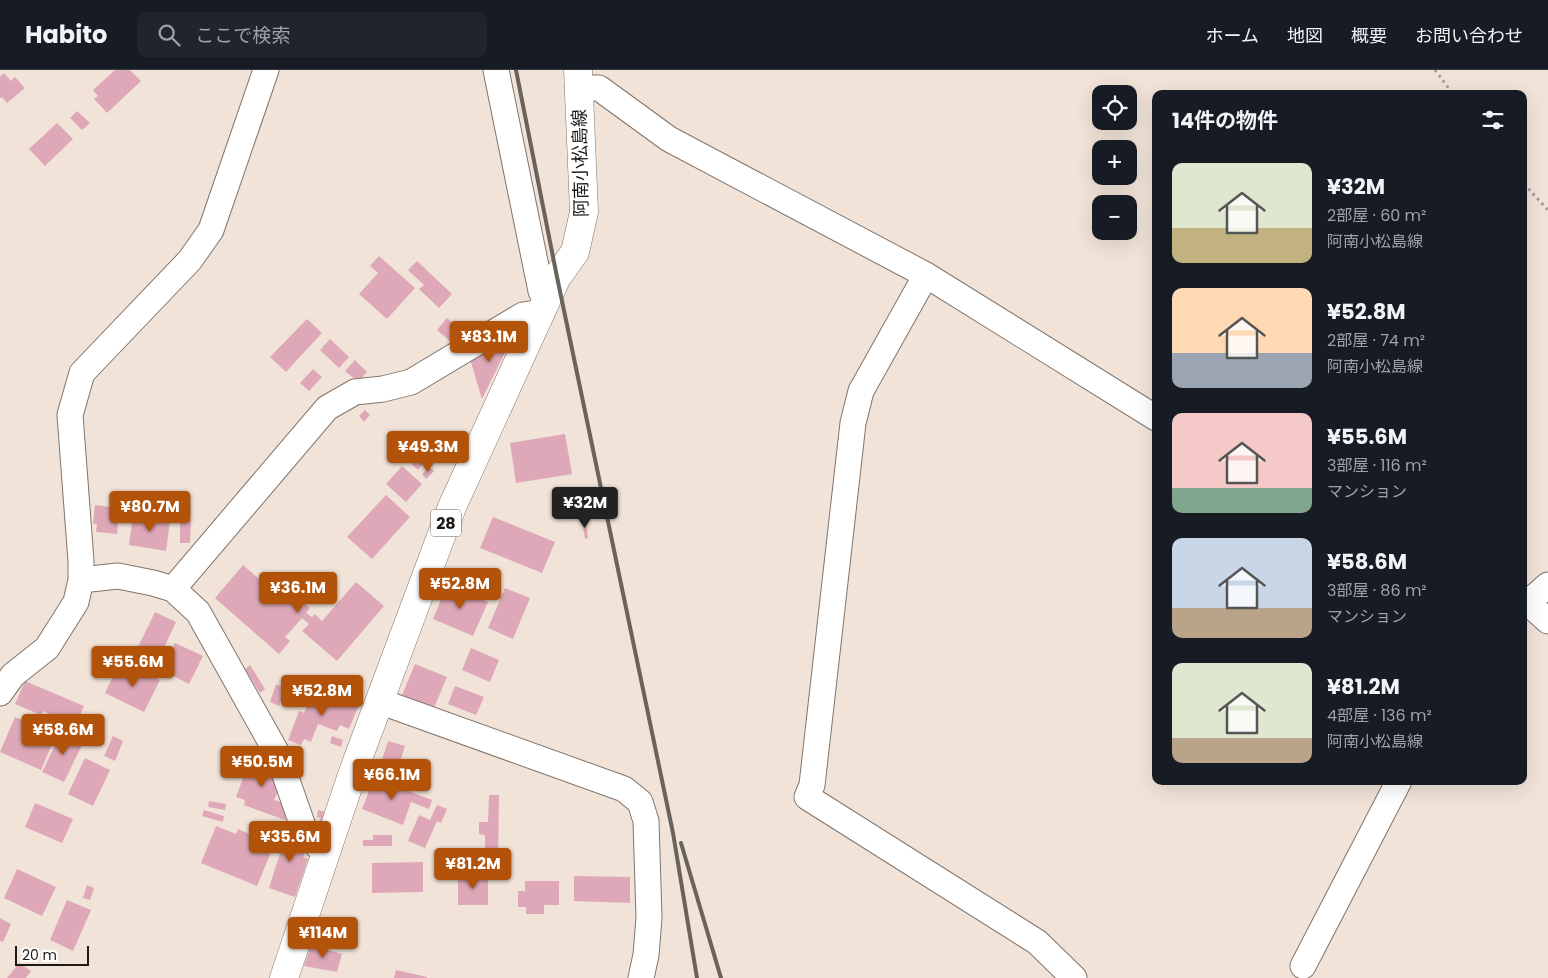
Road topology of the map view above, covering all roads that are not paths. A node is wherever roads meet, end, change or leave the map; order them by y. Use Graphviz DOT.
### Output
graph roads {
  1 [pos="266,70"];
  2 [pos="496,70"];
  3 [pos="578,79"];
  4 [pos="926,275"];
  5 [pos="544,305"];
  6 [pos="1152,416"];
  7 [pos="81,580"];
  8 [pos="1548,585"];
  9 [pos="174,588"];
  10 [pos="1527,603"];
  11 [pos="1527,605"];
  12 [pos="1548,621"];
  13 [pos="0,693"];
  14 [pos="379,701"];
  15 [pos="1397,785"];
  16 [pos="325,854"];
  17 [pos="1305,974"];
  18 [pos="284,978"];
  19 [pos="641,978"];
  20 [pos="1074,978"];
  1 -- 7 [label="street"];
  2 -- 5 [label="street"];
  3 -- 4 [label="street"];
  3 -- 5 [label="main road, 阿南小松島線 / 28"];
  4 -- 6 [label="street"];
  4 -- 20 [label="street"];
  5 -- 9 [label="street"];
  5 -- 14 [label="main road, 阿南小松島線 / 28"];
  7 -- 9 [label="street"];
  7 -- 13 [label="street"];
  8 -- 10 [label="street"];
  9 -- 16 [label="street"];
  11 -- 12 [label="street"];
  14 -- 16 [label="main road, 阿南小松島線 / 28"];
  14 -- 19 [label="street"];
  15 -- 17 [label="street"];
  16 -- 18 [label="main road, 阿南小松島線 / 28"];
}
